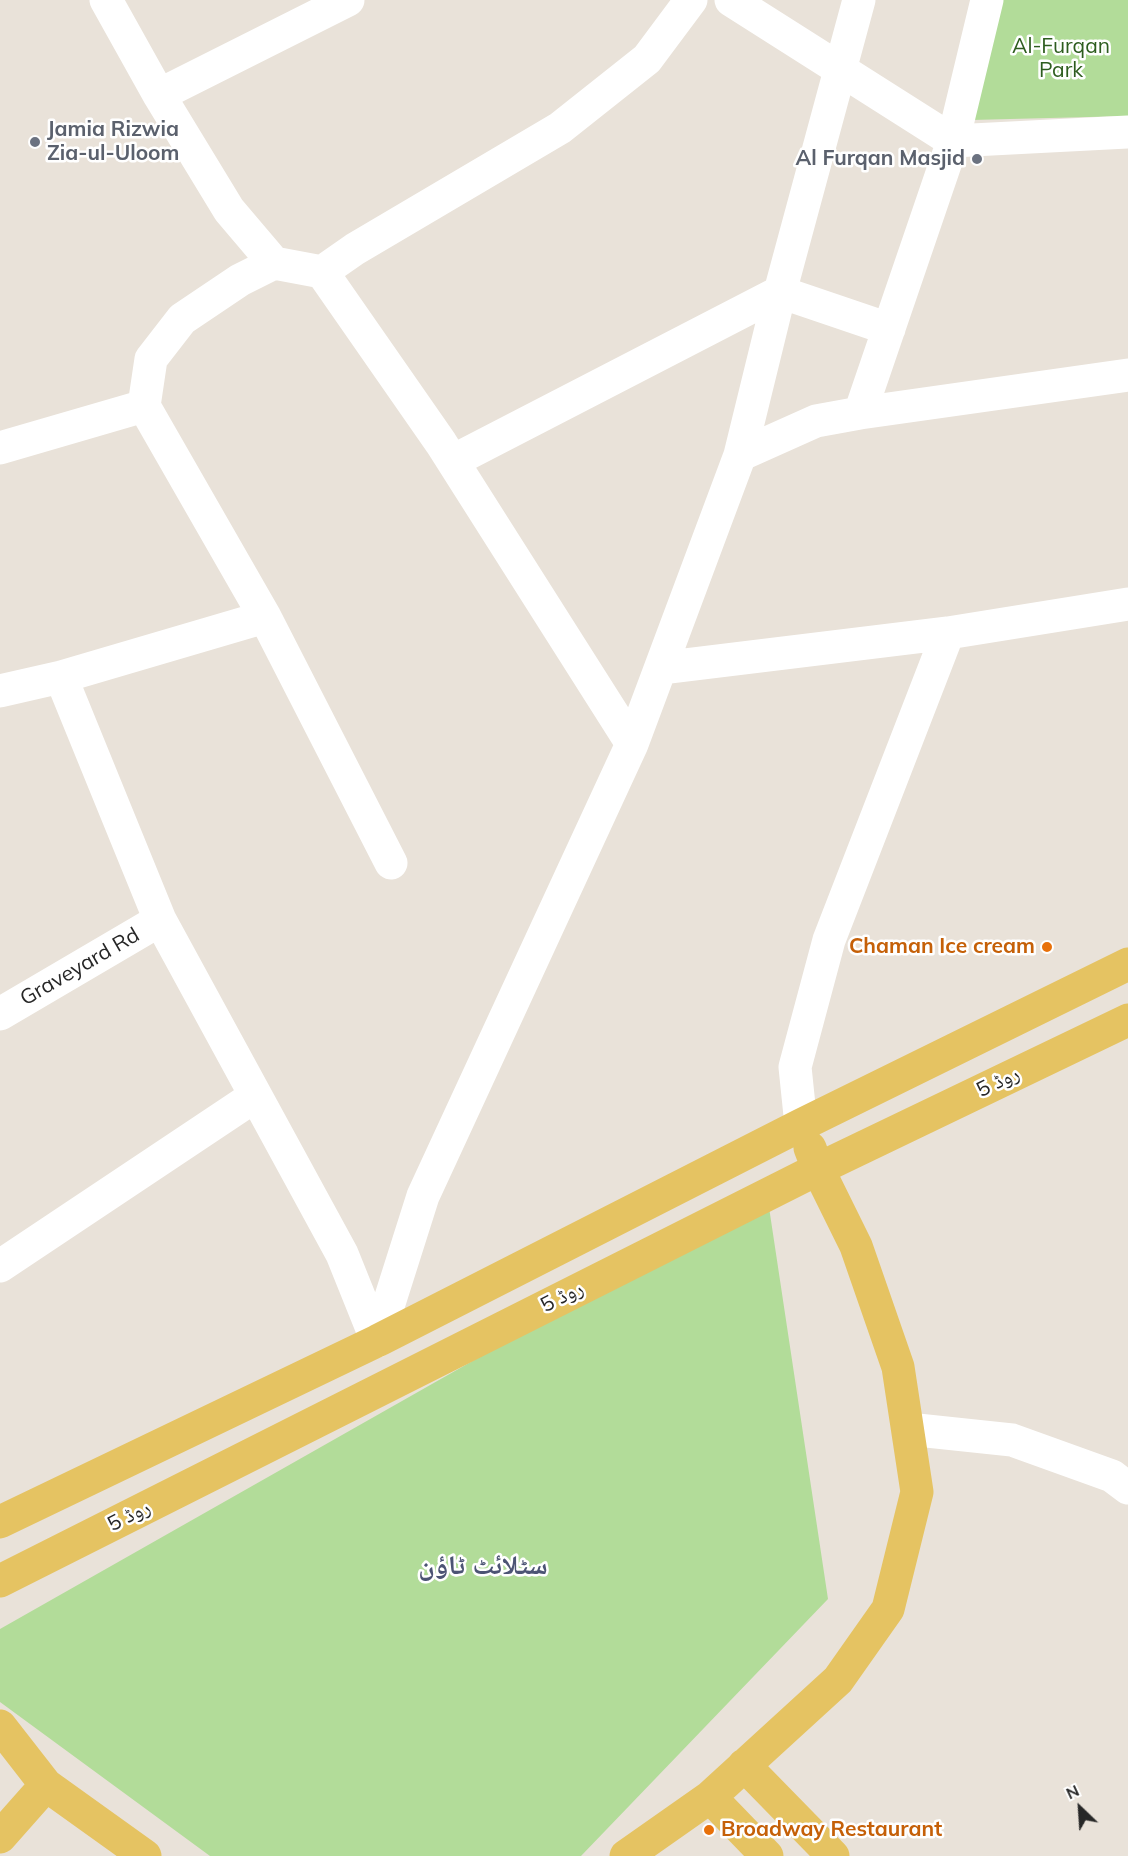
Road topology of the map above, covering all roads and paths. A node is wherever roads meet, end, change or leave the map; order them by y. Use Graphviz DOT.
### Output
graph roads {
  1 [pos="106,0"];
  2 [pos="348,0"];
  3 [pos="692,0"];
  4 [pos="731,0"];
  5 [pos="859,0"];
  6 [pos="987,0"];
  7 [pos="840,69"];
  8 [pos="159,95"];
  9 [pos="1128,132"];
  10 [pos="953,141"];
  11 [pos="274,262"];
  12 [pos="322,272"];
  13 [pos="780,292"];
  14 [pos="889,329"];
  15 [pos="1128,375"];
  16 [pos="144,406"];
  17 [pos="860,413"];
  18 [pos="0,448"];
  19 [pos="740,455"];
  20 [pos="453,461"];
  21 [pos="1128,604"];
  22 [pos="265,617"];
  23 [pos="948,633"];
  24 [pos="661,668"];
  25 [pos="61,677"];
  26 [pos="0,690"];
  27 [pos="632,744"];
  28 [pos="391,863"];
  29 [pos="160,920"];
  30 [pos="1128,964"];
  31 [pos="0,1014"];
  32 [pos="1128,1020"];
  33 [pos="255,1096"];
  34 [pos="801,1125"];
  35 [pos="818,1169"];
  36 [pos="0,1266"];
  37 [pos="376,1341"];
  38 [pos="908,1429"];
  39 [pos="1128,1488"];
  40 [pos="0,1522"];
  41 [pos="0,1581"];
  42 [pos="0,1726"];
  43 [pos="744,1765"];
  44 [pos="46,1785"];
  45 [pos="710,1797"];
  46 [pos="0,1837"];
  47 [pos="145,1856"];
  48 [pos="626,1856"];
  49 [pos="767,1856"];
  50 [pos="833,1856"];
  1 -- 8 [label="street"];
  2 -- 8 [label="street"];
  3 -- 12 [label="street"];
  4 -- 7 [label="street"];
  5 -- 7 [label="street"];
  6 -- 10 [label="street"];
  7 -- 10 [label="street"];
  7 -- 13 [label="street"];
  8 -- 11 [label="street"];
  9 -- 10 [label="street"];
  10 -- 14 [label="street"];
  11 -- 12 [label="street"];
  11 -- 16 [label="street"];
  12 -- 20 [label="street"];
  13 -- 14 [label="street"];
  13 -- 19 [label="street"];
  13 -- 20 [label="street"];
  14 -- 17 [label="street"];
  15 -- 17 [label="street"];
  16 -- 18 [label="street"];
  16 -- 22 [label="street"];
  17 -- 19 [label="street"];
  19 -- 24 [label="street"];
  20 -- 27 [label="street"];
  21 -- 23 [label="street"];
  22 -- 25 [label="street"];
  22 -- 28 [label="street"];
  23 -- 24 [label="street"];
  23 -- 34 [label="street"];
  24 -- 27 [label="street"];
  25 -- 26 [label="street"];
  25 -- 29 [label="street"];
  27 -- 37 [label="street"];
  29 -- 31 [label="street, Graveyard Rd"];
  29 -- 33 [label="street"];
  30 -- 34 [label="main road"];
  32 -- 35 [label="main road, روڈ 5"];
  33 -- 36 [label="street"];
  33 -- 37 [label="street"];
  34 -- 35 [label="main road"];
  34 -- 37 [label="main road"];
  35 -- 38 [label="main road"];
  35 -- 41 [label="main road, روڈ 5"];
  37 -- 40 [label="main road"];
  38 -- 39 [label="street"];
  38 -- 43 [label="main road"];
  42 -- 44 [label="main road"];
  43 -- 45 [label="main road"];
  43 -- 50 [label="main road"];
  44 -- 46 [label="main road"];
  44 -- 47 [label="main road"];
  45 -- 48 [label="main road"];
  45 -- 49 [label="main road"];
}
